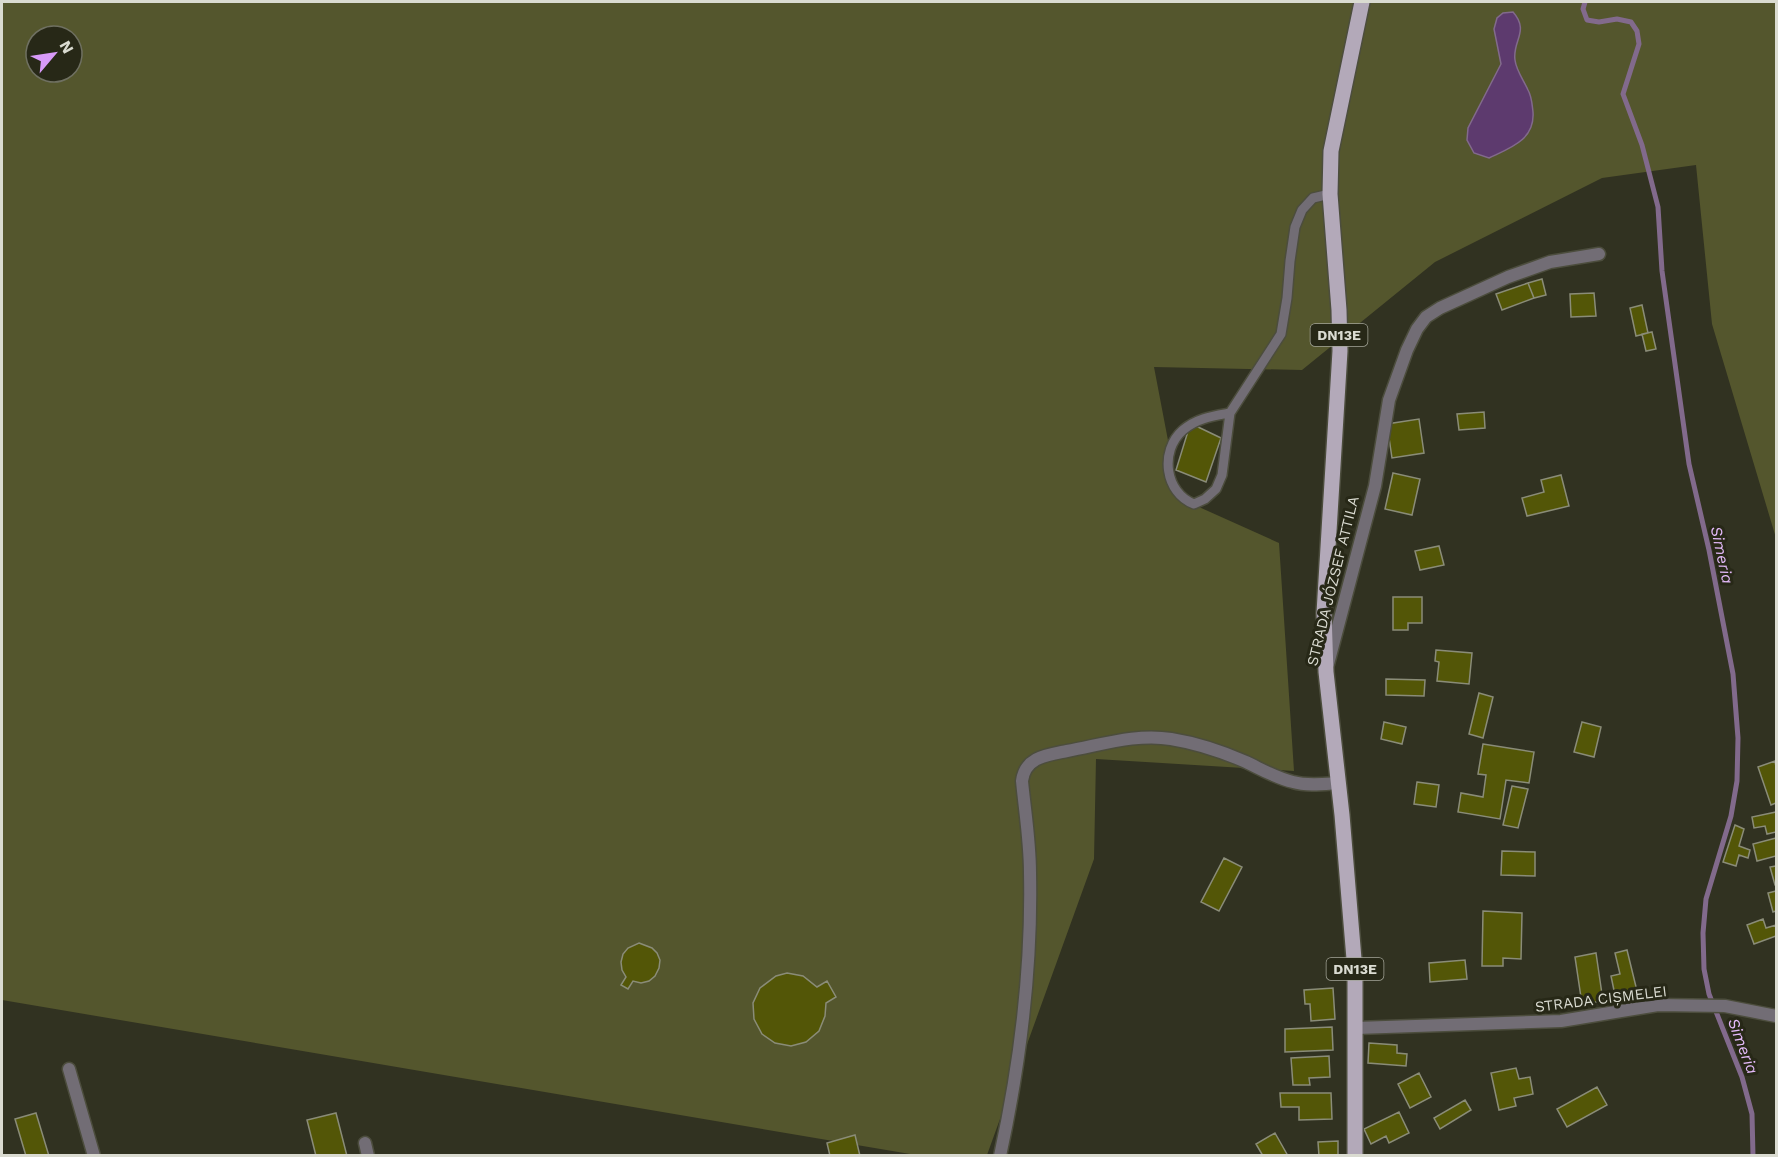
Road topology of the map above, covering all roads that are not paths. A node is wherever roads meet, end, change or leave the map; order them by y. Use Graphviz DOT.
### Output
graph roads {
  1 [pos="1362,2"];
  2 [pos="1330,194"];
  3 [pos="1599,254"];
  4 [pos="1230,412"];
  5 [pos="1326,672"];
  6 [pos="1338,783"];
  7 [pos="1776,1016"];
  8 [pos="1356,1028"];
  9 [pos="69,1069"];
  10 [pos="364,1143"];
  11 [pos="94,1155"];
  12 [pos="368,1155"];
  13 [pos="1000,1155"];
  14 [pos="1355,1155"];
  1 -- 2 [label="main road, DN13E"];
  2 -- 4 [label="lane"];
  2 -- 5 [label="main road, DN13E"];
  3 -- 5 [label="street, STRADA JÓZSEF ATTILA"];
  4 -- 4 [label="lane"];
  5 -- 6 [label="main road, STRADA JÓZSEF ATTILA / DN13E"];
  6 -- 8 [label="main road, STRADA JÓZSEF ATTILA / DN13E"];
  6 -- 13 [label="street"];
  7 -- 8 [label="street, STRADA CIȘMELEI"];
  8 -- 14 [label="main road, STRADA JÓZSEF ATTILA / DN13E"];
  9 -- 11 [label="street"];
  10 -- 12 [label="street"];
}
